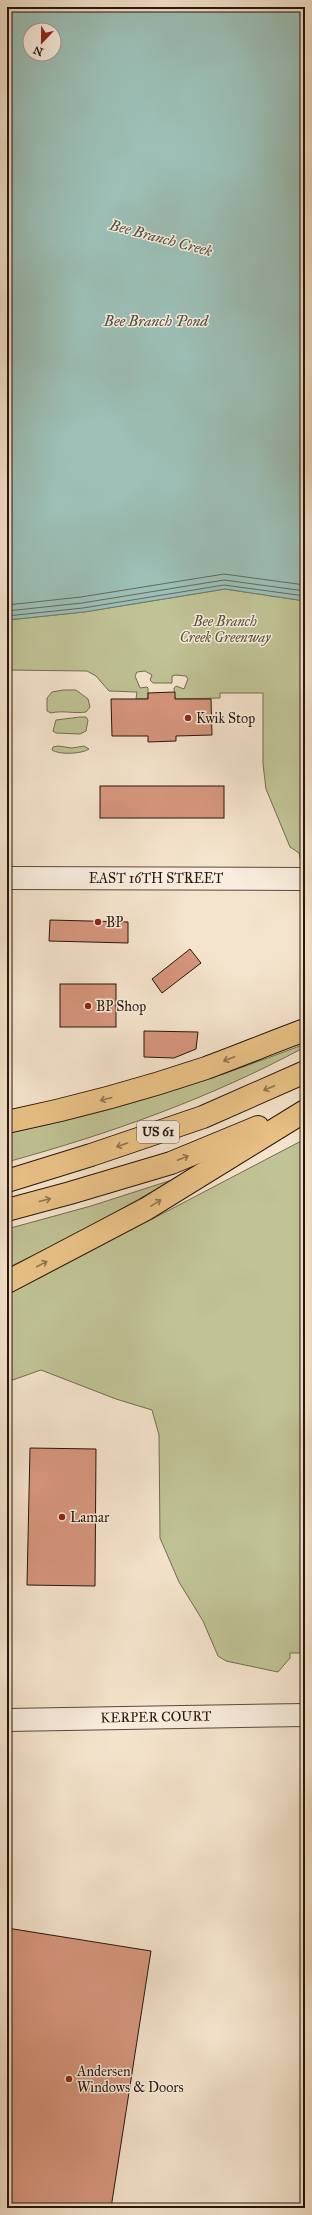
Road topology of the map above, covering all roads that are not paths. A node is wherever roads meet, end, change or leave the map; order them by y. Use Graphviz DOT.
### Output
graph roads {
  1 [pos="7,878"];
  2 [pos="305,879"];
  3 [pos="305,1030"];
  4 [pos="305,1072"];
  5 [pos="305,1108"];
  6 [pos="305,1112"];
  7 [pos="7,1122"];
  8 [pos="7,1181"];
  9 [pos="7,1210"];
  10 [pos="7,1282"];
  11 [pos="305,1715"];
  12 [pos="7,1720"];
  1 -- 2 [label="street, EAST 16TH STREET"];
  3 -- 7 [label="highway, one-way"];
  4 -- 8 [label="highway, US 61, one-way"];
  9 -- 5 [label="highway, US 61, one-way"];
  10 -- 6 [label="highway, one-way"];
  11 -- 12 [label="street, KERPER COURT"];
}
